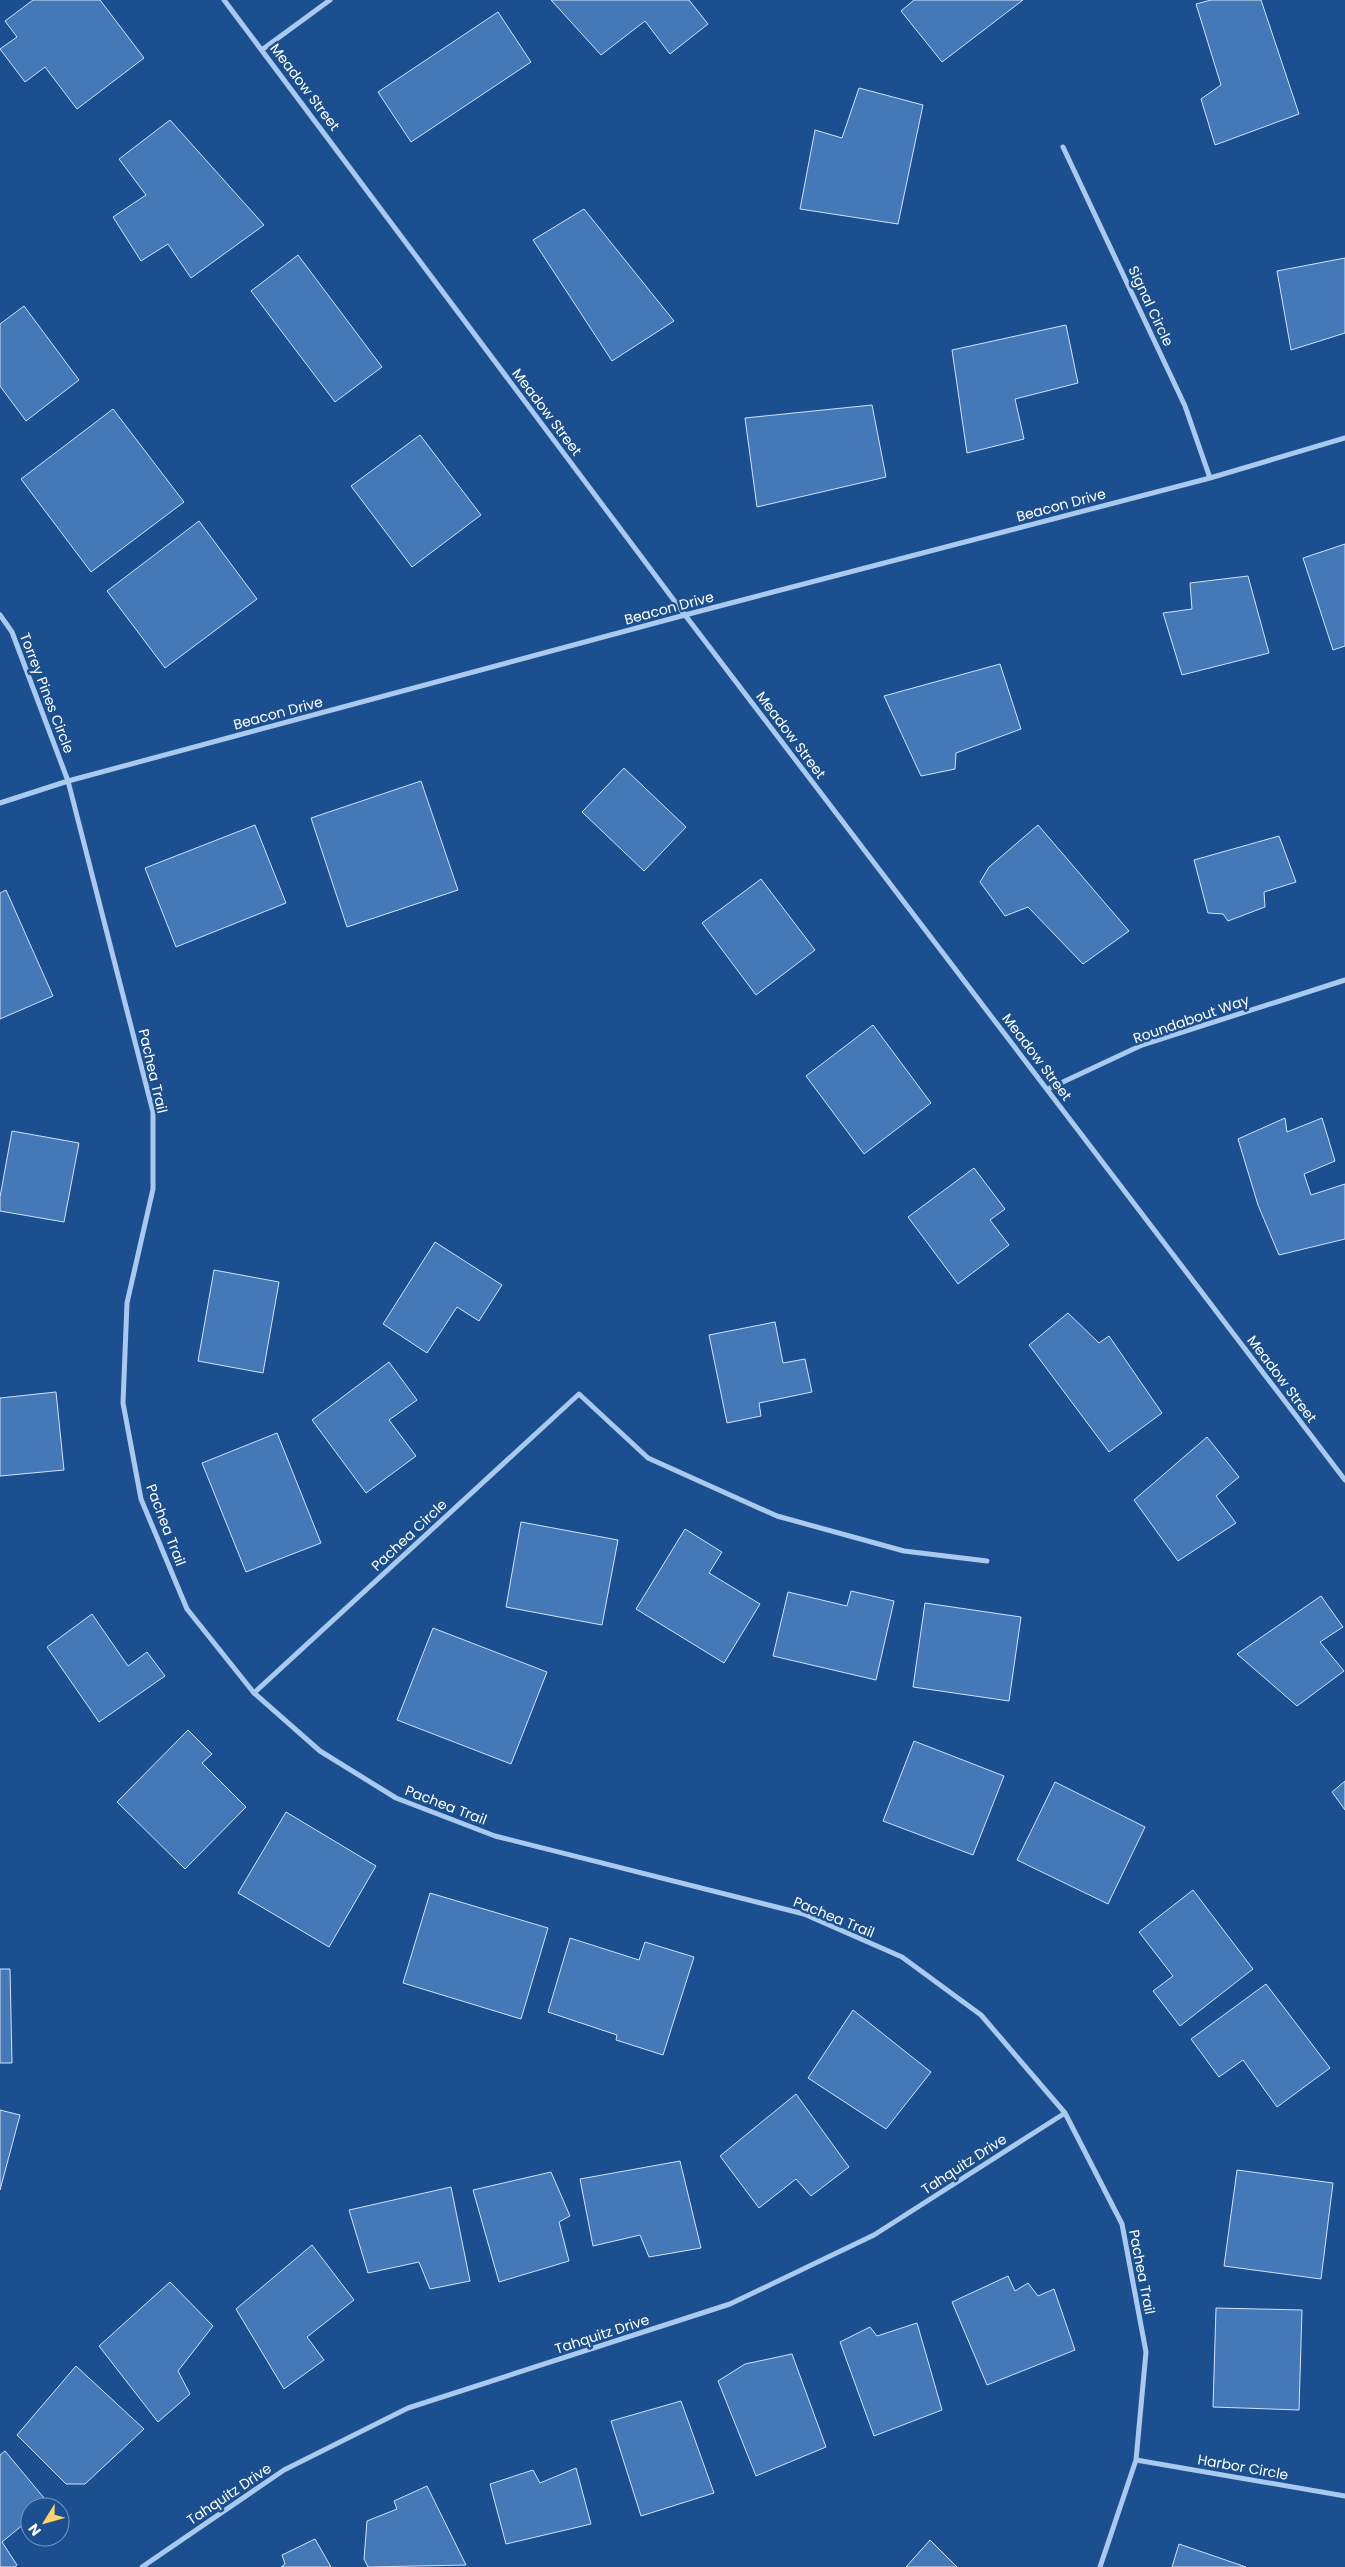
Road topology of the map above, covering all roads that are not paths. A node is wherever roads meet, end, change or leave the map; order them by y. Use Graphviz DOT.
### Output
graph roads {
  1 [pos="224,0"];
  2 [pos="330,0"];
  3 [pos="263,49"];
  4 [pos="1063,147"];
  5 [pos="1345,438"];
  6 [pos="1210,478"];
  7 [pos="0,615"];
  8 [pos="685,615"];
  9 [pos="68,781"];
  10 [pos="0,803"];
  11 [pos="1345,980"];
  12 [pos="1048,1089"];
  13 [pos="1345,1480"];
  14 [pos="987,1561"];
  15 [pos="254,1693"];
  16 [pos="1065,2113"];
  17 [pos="1136,2460"];
  18 [pos="1345,2496"];
  19 [pos="142,2567"];
  20 [pos="1100,2567"];
  1 -- 3 [label="street, Meadow Street"];
  2 -- 3 [label="street"];
  3 -- 8 [label="street, Meadow Street"];
  4 -- 6 [label="street, Signal Circle"];
  5 -- 6 [label="street, Beacon Drive"];
  6 -- 8 [label="street, Beacon Drive"];
  7 -- 9 [label="street, Torrey Pines Circle"];
  8 -- 9 [label="street, Beacon Drive"];
  8 -- 12 [label="street, Meadow Street"];
  9 -- 10 [label="street, Beacon Drive"];
  9 -- 15 [label="street, Pachea Trail"];
  11 -- 12 [label="street, Roundabout Way"];
  12 -- 13 [label="street, Meadow Street"];
  14 -- 15 [label="street, Pachea Circle"];
  15 -- 16 [label="street, Pachea Trail"];
  16 -- 17 [label="street, Pachea Trail"];
  16 -- 19 [label="street, Tahquitz Drive"];
  17 -- 18 [label="street, Harbor Circle"];
  17 -- 20 [label="street, Pachea Trail"];
}
